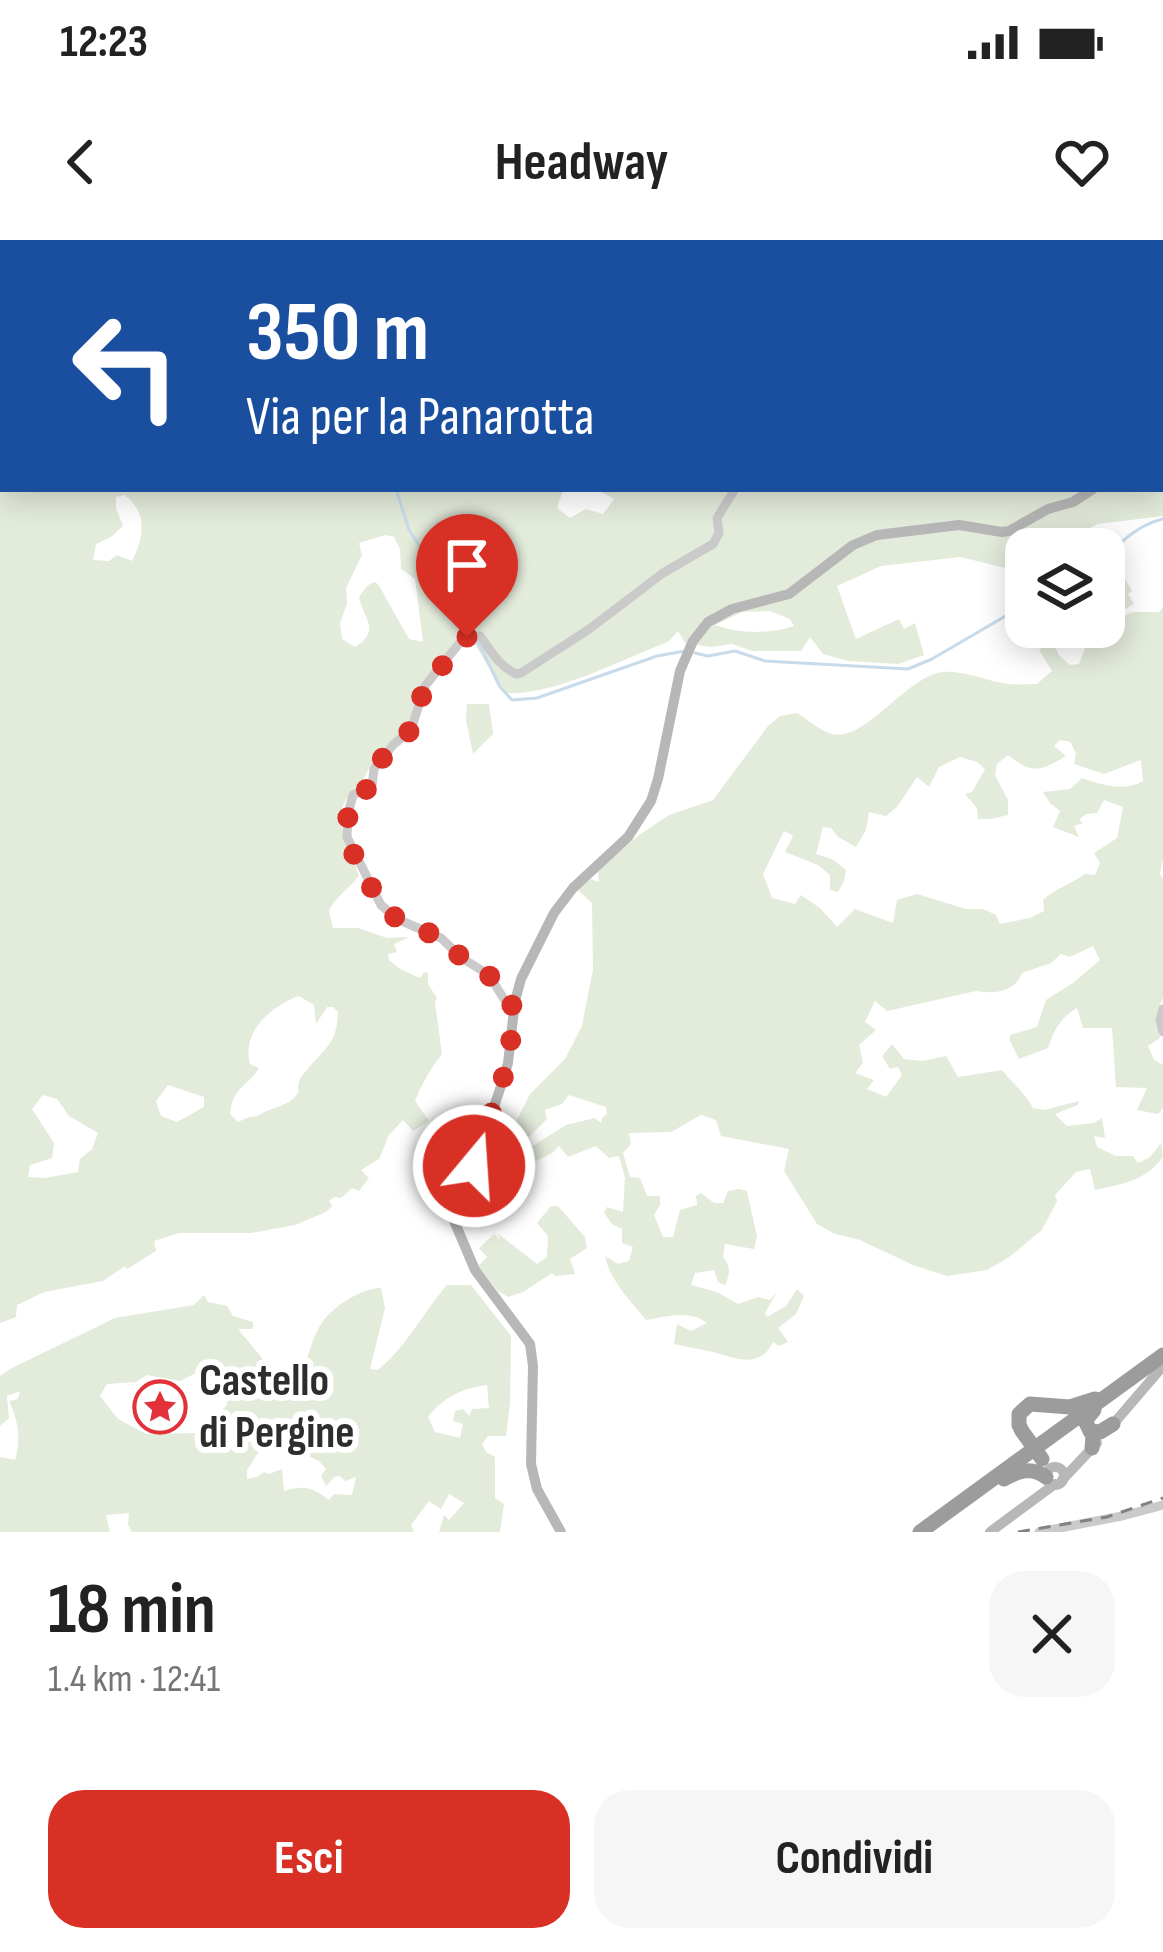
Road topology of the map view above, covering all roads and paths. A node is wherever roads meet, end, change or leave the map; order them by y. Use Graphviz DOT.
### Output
graph roads {
  1 [pos="733,492"];
  2 [pos="1089,492"];
  3 [pos="516,1000"];
  4 [pos="1163,1009"];
  5 [pos="1163,1032"];
  6 [pos="1163,1355"];
  7 [pos="1163,1366"];
  8 [pos="1119,1386"];
  9 [pos="1041,1403"];
  10 [pos="1113,1424"];
  11 [pos="1063,1439"];
  12 [pos="1088,1446"];
  13 [pos="1048,1467"];
  14 [pos="1163,1504"];
  15 [pos="939,1518"];
  16 [pos="561,1532"];
  17 [pos="920,1532"];
  18 [pos="990,1532"];
  19 [pos="1039,1532"];
  1 -- 3 [label="street"];
  2 -- 3 [label="main road"];
  3 -- 16 [label="main road"];
  4 -- 5 [label="street"];
  6 -- 8 [label="highway"];
  7 -- 10 [label="main road"];
  8 -- 9 [label="highway"];
  8 -- 12 [label="highway"];
  8 -- 13 [label="highway"];
  9 -- 13 [label="highway"];
  9 -- 13 [label="highway, bridge"];
  10 -- 12 [label="highway"];
  11 -- 13 [label="highway"];
  12 -- 13 [label="main road"];
  13 -- 15 [label="highway"];
  13 -- 15 [label="highway"];
  13 -- 18 [label="main road"];
  14 -- 19 [label="street"];
  15 -- 17 [label="highway"];
}
